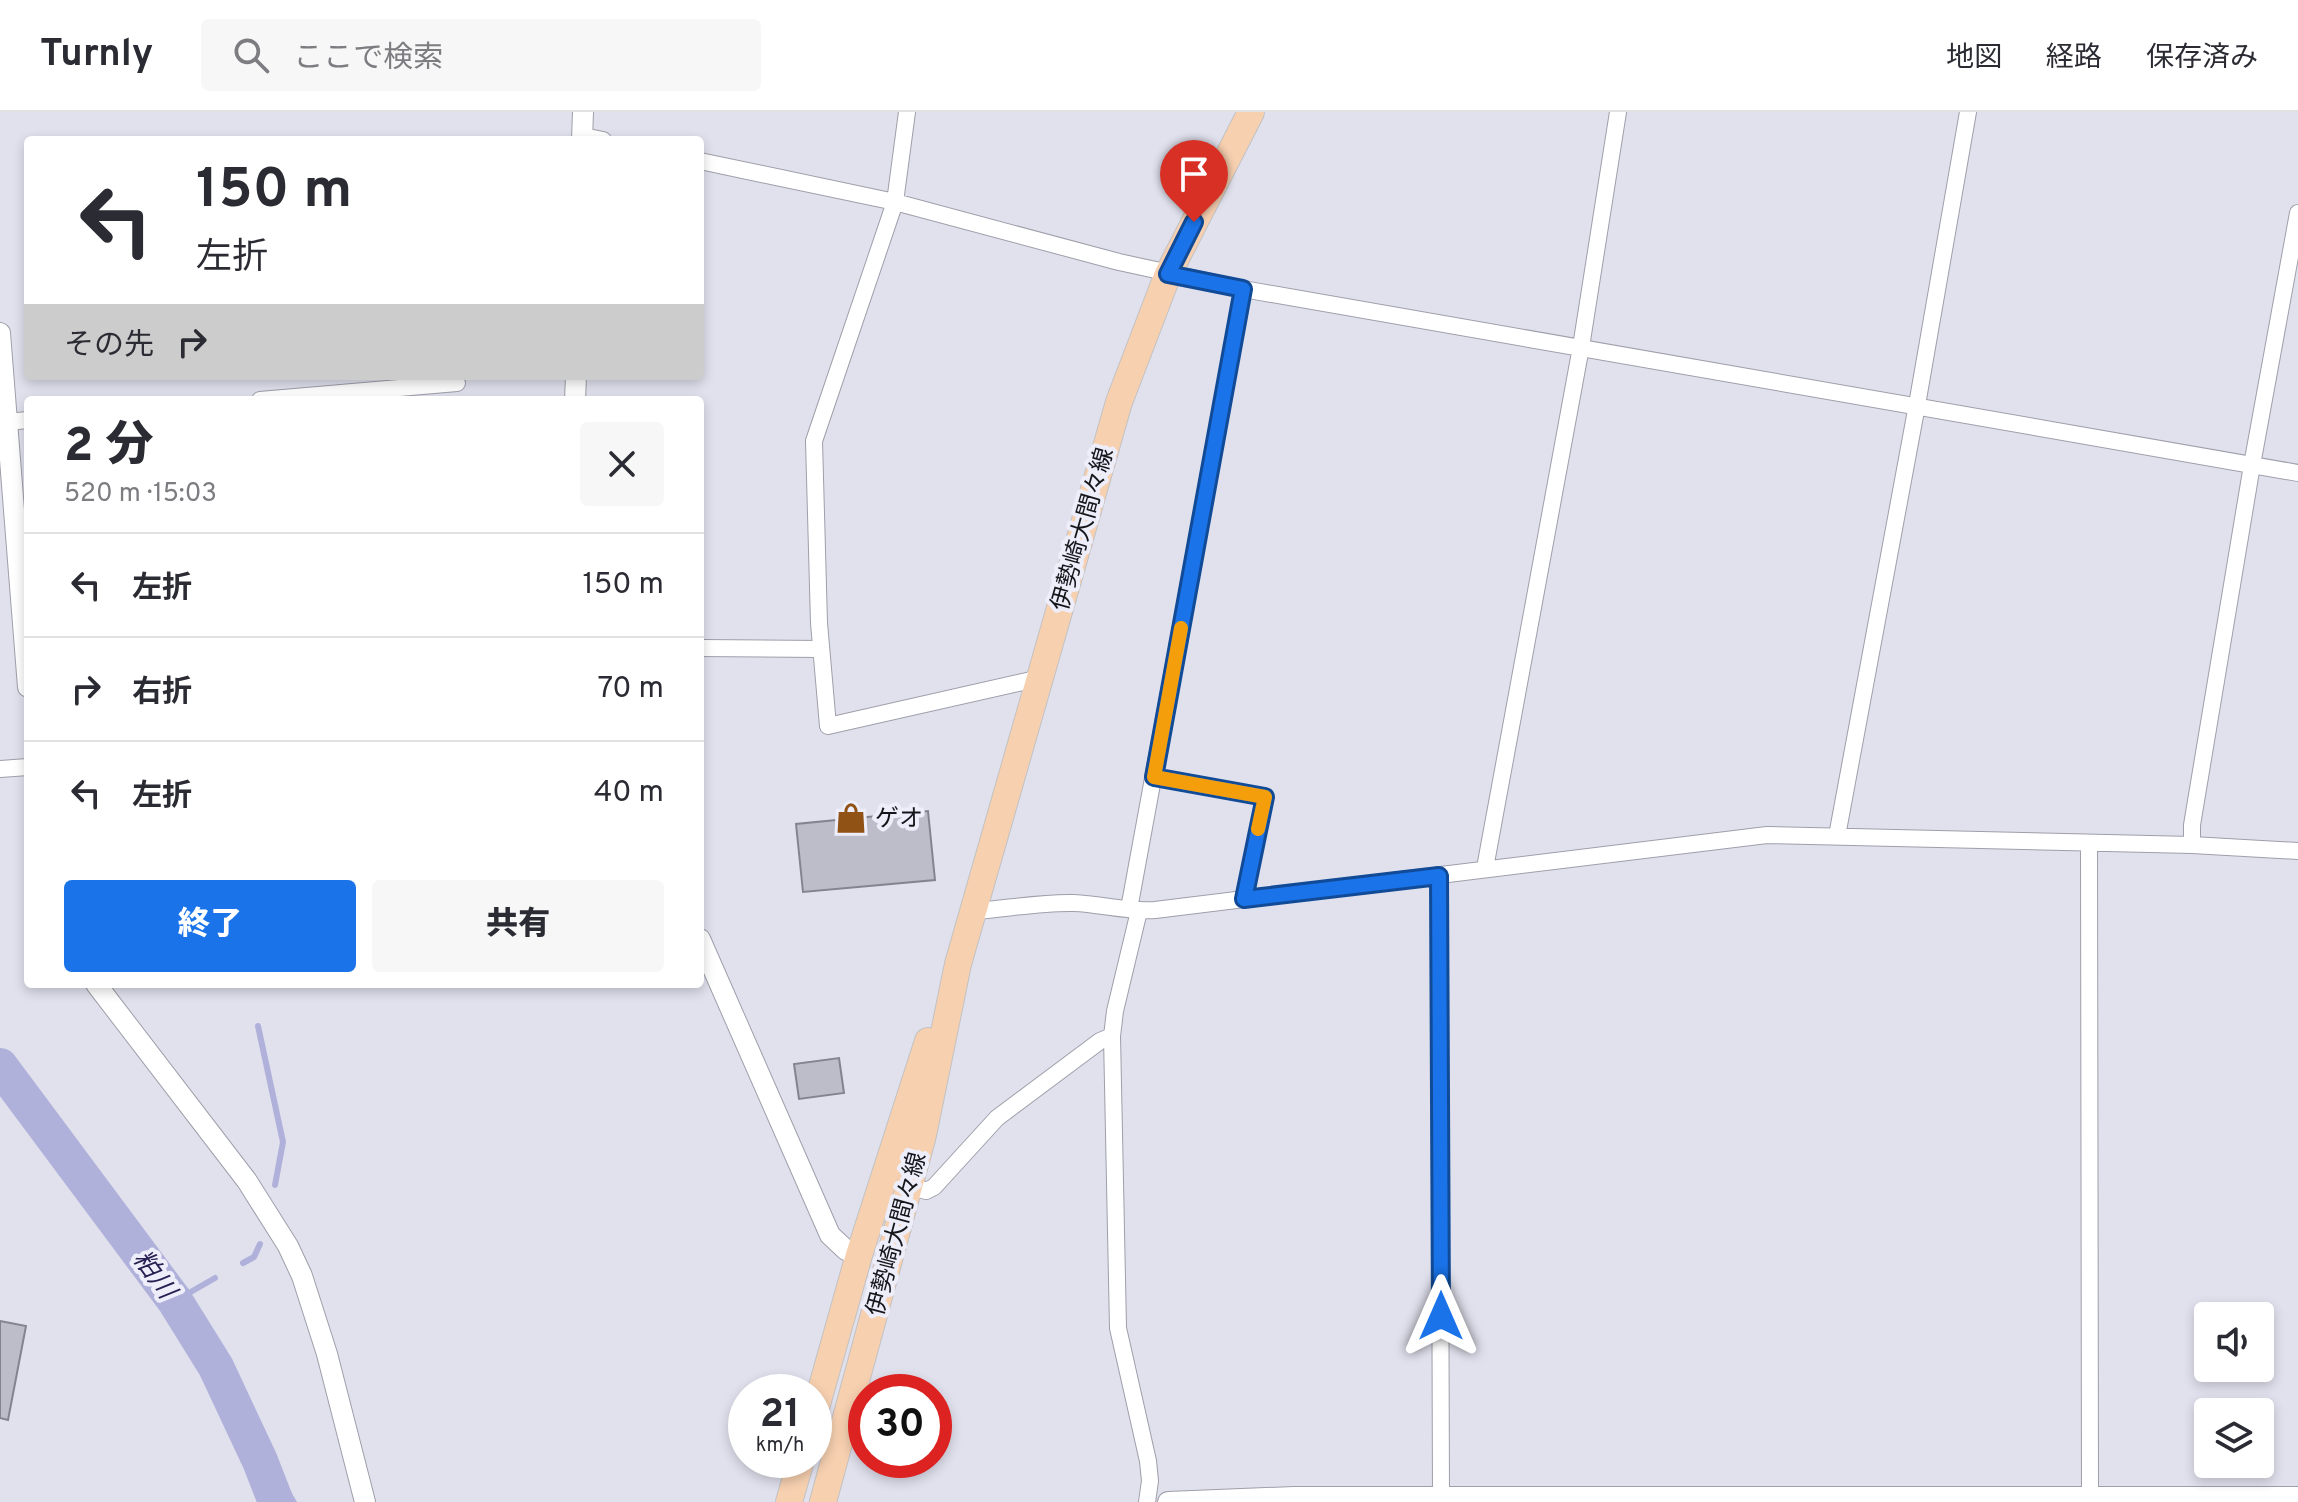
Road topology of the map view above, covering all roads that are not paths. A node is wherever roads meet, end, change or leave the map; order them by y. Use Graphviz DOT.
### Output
graph roads {
  1 [pos="583,112"];
  2 [pos="907,112"];
  3 [pos="1251,112"];
  4 [pos="1618,112"];
  5 [pos="1968,112"];
  6 [pos="582,136"];
  7 [pos="704,162"];
  8 [pos="895,202"];
  9 [pos="2298,213"];
  10 [pos="1168,274"];
  11 [pos="1243,289"];
  12 [pos="0,333"];
  13 [pos="1581,347"];
  14 [pos="457,383"];
  15 [pos="306,396"];
  16 [pos="1917,405"];
  17 [pos="24,420"];
  18 [pos="7,422"];
  19 [pos="2252,465"];
  20 [pos="2298,473"];
  21 [pos="24,637"];
  22 [pos="704,648"];
  23 [pos="821,649"];
  24 [pos="1040,678"];
  25 [pos="24,767"];
  26 [pos="0,769"];
  27 [pos="1154,777"];
  28 [pos="1837,836"];
  29 [pos="2089,843"];
  30 [pos="2192,845"];
  31 [pos="2298,851"];
  32 [pos="1485,868"];
  33 [pos="1439,876"];
  34 [pos="1244,899"];
  35 [pos="1134,910"];
  36 [pos="974,911"];
  37 [pos="704,948"];
  38 [pos="958,964"];
  39 [pos="99,988"];
  40 [pos="1112,1036"];
  41 [pos="910,1186"];
  42 [pos="859,1255"];
  43 [pos="826,1374"];
  44 [pos="796,1478"];
  45 [pos="2090,1496"];
  46 [pos="2298,1497"];
  47 [pos="1442,1500"];
  48 [pos="365,1502"];
  49 [pos="789,1502"];
  50 [pos="823,1502"];
  51 [pos="1147,1502"];
  52 [pos="1168,1502"];
  1 -- 6 [label="street"];
  2 -- 8 [label="street"];
  3 -- 10 [label="main road, 伊勢崎大間々線"];
  4 -- 13 [label="street"];
  5 -- 16 [label="street"];
  7 -- 8 [label="street"];
  8 -- 10 [label="street"];
  8 -- 23 [label="street"];
  9 -- 19 [label="street"];
  10 -- 11 [label="street"];
  10 -- 24 [label="main road, 伊勢崎大間々線"];
  11 -- 13 [label="street"];
  11 -- 27 [label="street"];
  12 -- 18 [label="street"];
  13 -- 16 [label="street"];
  13 -- 32 [label="street"];
  14 -- 15 [label="street"];
  16 -- 19 [label="street"];
  16 -- 28 [label="street"];
  17 -- 18 [label="street"];
  18 -- 21 [label="street"];
  19 -- 20 [label="street"];
  19 -- 30 [label="street"];
  22 -- 23 [label="street"];
  23 -- 24 [label="street"];
  24 -- 36 [label="main road, 伊勢崎大間々線"];
  25 -- 26 [label="street"];
  27 -- 34 [label="street"];
  27 -- 35 [label="street"];
  28 -- 29 [label="street"];
  28 -- 32 [label="street"];
  29 -- 30 [label="street"];
  29 -- 45 [label="street"];
  30 -- 31 [label="street"];
  32 -- 33 [label="street"];
  33 -- 34 [label="street"];
  33 -- 47 [label="street"];
  34 -- 35 [label="street"];
  35 -- 36 [label="street"];
  35 -- 40 [label="street"];
  36 -- 38 [label="main road, 伊勢崎大間々線"];
  37 -- 42 [label="street"];
  38 -- 41 [label="main road, 伊勢崎大間々線"];
  38 -- 42 [label="main road, 伊勢崎大間々線"];
  39 -- 48 [label="street"];
  40 -- 41 [label="street"];
  40 -- 51 [label="street"];
  41 -- 50 [label="main road, 伊勢崎大間々線"];
  42 -- 43 [label="main road, 伊勢崎大間々線"];
  44 -- 49 [label="main road"];
  45 -- 46 [label="street"];
  45 -- 47 [label="street"];
  47 -- 52 [label="street"];
}
